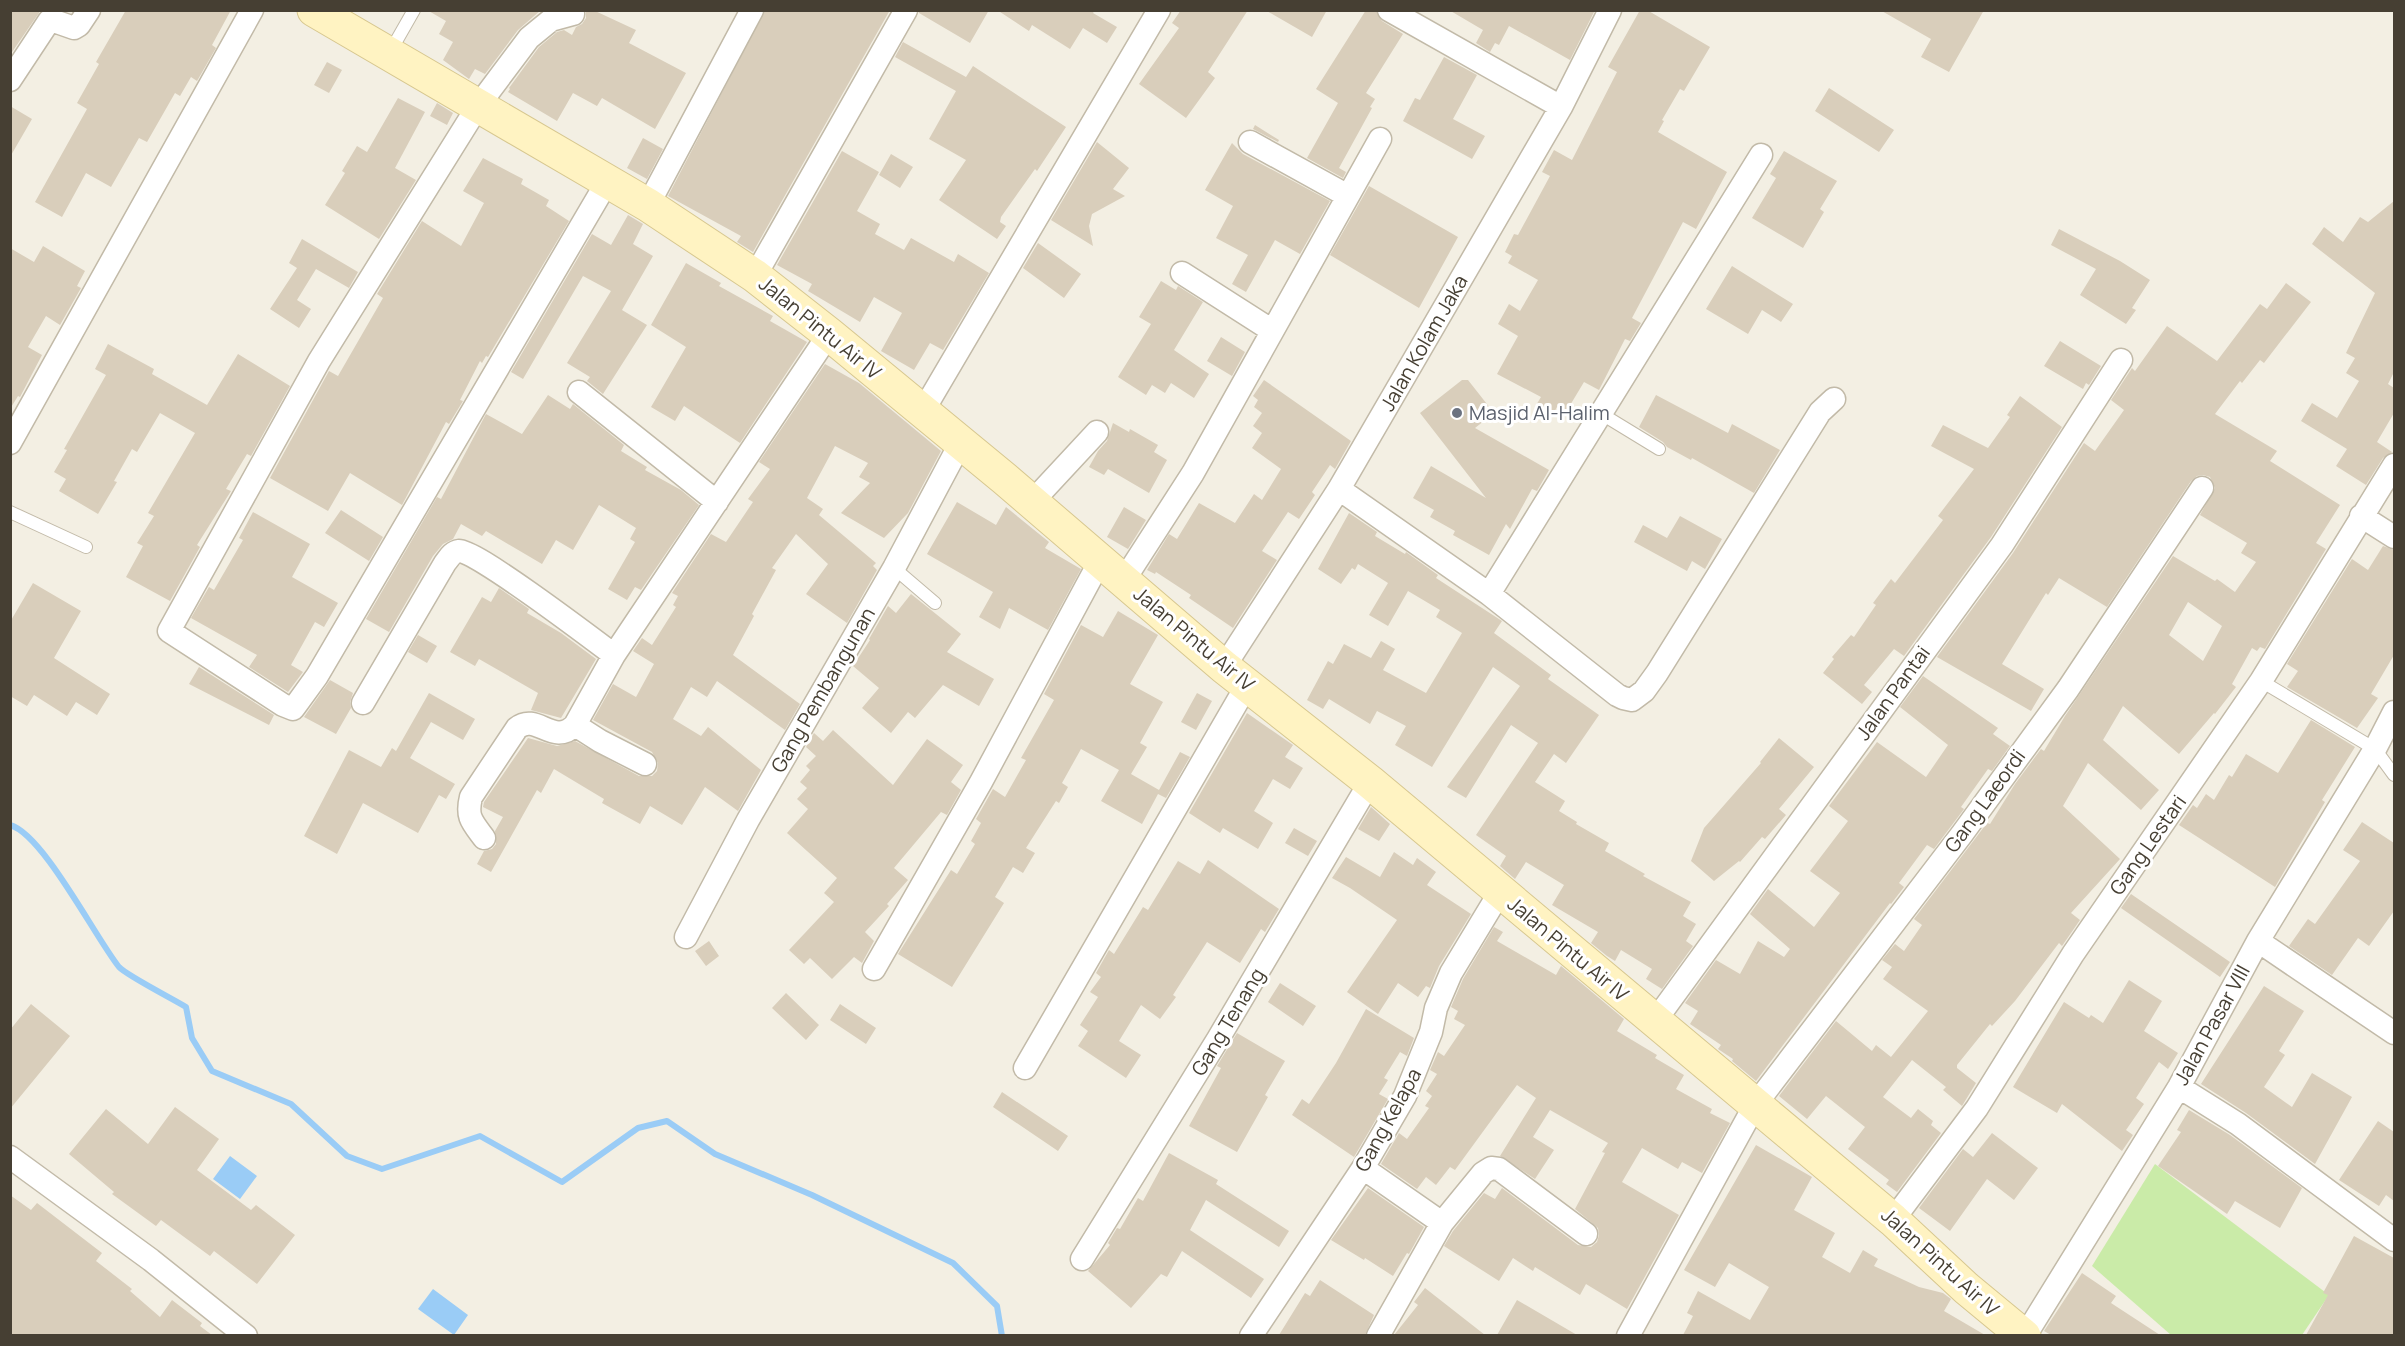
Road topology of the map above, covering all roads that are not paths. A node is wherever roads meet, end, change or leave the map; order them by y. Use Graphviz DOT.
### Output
graph roads {
  1 [pos="89,10"];
  2 [pos="252,10"];
  3 [pos="314,10"];
  4 [pos="414,10"];
  5 [pos="752,10"];
  6 [pos="906,10"];
  7 [pos="1159,10"];
  8 [pos="1389,10"];
  9 [pos="1610,10"];
  10 [pos="573,14"];
  11 [pos="390,53"];
  12 [pos="10,80"];
  13 [pos="478,106"];
  14 [pos="1561,107"];
  15 [pos="1380,139"];
  16 [pos="1250,142"];
  17 [pos="1761,155"];
  18 [pos="607,182"];
  19 [pos="1348,196"];
  20 [pos="648,205"];
  21 [pos="1182,273"];
  22 [pos="755,276"];
  23 [pos="1271,330"];
  24 [pos="829,334"];
  25 [pos="2121,360"];
  26 [pos="579,392"];
  27 [pos="1834,399"];
  28 [pos="922,411"];
  29 [pos="1600,413"];
  30 [pos="1097,432"];
  31 [pos="10,443"];
  32 [pos="960,444"];
  33 [pos="1659,448"];
  34 [pos="2394,465"];
  35 [pos="2202,488"];
  36 [pos="1339,489"];
  37 [pos="717,502"];
  38 [pos="1031,502"];
  39 [pos="10,512"];
  40 [pos="2361,516"];
  41 [pos="2394,537"];
  42 [pos="86,547"];
  43 [pos="894,568"];
  44 [pos="1112,571"];
  45 [pos="1489,594"];
  46 [pos="935,603"];
  47 [pos="614,655"];
  48 [pos="1236,676"];
  49 [pos="2261,681"];
  50 [pos="363,703"];
  51 [pos="2394,712"];
  52 [pos="575,725"];
  53 [pos="2375,749"];
  54 [pos="645,764"];
  55 [pos="2394,775"];
  56 [pos="1370,782"];
  57 [pos="484,838"];
  58 [pos="1500,892"];
  59 [pos="686,937"];
  60 [pos="2258,941"];
  61 [pos="874,969"];
  62 [pos="1655,1021"];
  63 [pos="2394,1033"];
  64 [pos="1025,1068"];
  65 [pos="2179,1087"];
  66 [pos="1755,1105"];
  67 [pos="10,1156"];
  68 [pos="1363,1168"];
  69 [pos="1893,1220"];
  70 [pos="1442,1222"];
  71 [pos="1586,1234"];
  72 [pos="2394,1240"];
  73 [pos="1082,1259"];
  74 [pos="246,1335"];
  75 [pos="1251,1335"];
  76 [pos="1378,1335"];
  77 [pos="1628,1335"];
  78 [pos="2025,1335"];
  1 -- 12 [label="street"];
  2 -- 31 [label="street"];
  3 -- 11 [label="main road, Jalan Pintu Air IV"];
  4 -- 11 [label="lane"];
  5 -- 20 [label="street"];
  6 -- 22 [label="street"];
  7 -- 28 [label="street"];
  8 -- 14 [label="street"];
  9 -- 14 [label="street, Jalan Kolam Jaka"];
  10 -- 13 [label="street"];
  11 -- 13 [label="main road, Jalan Pintu Air IV"];
  13 -- 18 [label="main road, Jalan Pintu Air IV"];
  13 -- 18 [label="street"];
  14 -- 36 [label="street, Jalan Kolam Jaka"];
  15 -- 19 [label="street"];
  16 -- 19 [label="street"];
  17 -- 29 [label="street"];
  18 -- 20 [label="main road, Jalan Pintu Air IV"];
  19 -- 23 [label="street"];
  20 -- 22 [label="main road, Jalan Pintu Air IV"];
  21 -- 23 [label="street"];
  22 -- 24 [label="main road, Jalan Pintu Air IV"];
  23 -- 44 [label="street"];
  24 -- 28 [label="main road, Jalan Pintu Air IV"];
  24 -- 37 [label="street"];
  25 -- 62 [label="street, Jalan Pantai"];
  26 -- 37 [label="street"];
  27 -- 45 [label="street"];
  28 -- 32 [label="main road, Jalan Pintu Air IV"];
  29 -- 33 [label="lane"];
  29 -- 45 [label="street"];
  30 -- 38 [label="street"];
  32 -- 38 [label="main road, Jalan Pintu Air IV"];
  32 -- 43 [label="street, Gang Pembangunan"];
  34 -- 40 [label="street, Gang Lestari"];
  35 -- 66 [label="street, Gang Laeordi"];
  36 -- 45 [label="street"];
  36 -- 48 [label="street, Jalan Kolam Jaka"];
  37 -- 47 [label="street"];
  38 -- 44 [label="main road, Jalan Pintu Air IV"];
  39 -- 42 [label="lane"];
  40 -- 41 [label="street"];
  40 -- 49 [label="street, Gang Lestari"];
  43 -- 46 [label="lane"];
  43 -- 59 [label="street, Gang Pembangunan"];
  44 -- 48 [label="main road, Jalan Pintu Air IV"];
  44 -- 61 [label="street"];
  47 -- 50 [label="street"];
  47 -- 52 [label="street"];
  48 -- 56 [label="main road, Jalan Pintu Air IV"];
  48 -- 64 [label="street, Jalan Kolam Jaka"];
  49 -- 53 [label="lane"];
  49 -- 69 [label="street, Gang Lestari"];
  51 -- 53 [label="street, Jalan Pasar VIII"];
  52 -- 54 [label="street"];
  52 -- 57 [label="street"];
  53 -- 55 [label="lane"];
  53 -- 60 [label="street, Jalan Pasar VIII"];
  56 -- 58 [label="main road, Jalan Pintu Air IV"];
  56 -- 73 [label="street, Gang Tenang"];
  58 -- 62 [label="main road, Jalan Pintu Air IV"];
  58 -- 68 [label="street, Gang Kelapa"];
  60 -- 63 [label="street"];
  60 -- 65 [label="street, Jalan Pasar VIII"];
  62 -- 66 [label="main road, Jalan Pintu Air IV"];
  65 -- 72 [label="street"];
  65 -- 78 [label="street, Jalan Pasar VIII"];
  66 -- 69 [label="main road, Jalan Pintu Air IV"];
  66 -- 77 [label="street, Gang Laeordi"];
  67 -- 74 [label="street"];
  68 -- 70 [label="street"];
  68 -- 75 [label="street, Gang Kelapa"];
  69 -- 78 [label="main road, Jalan Pintu Air IV"];
  70 -- 71 [label="street"];
  70 -- 76 [label="street"];
}
